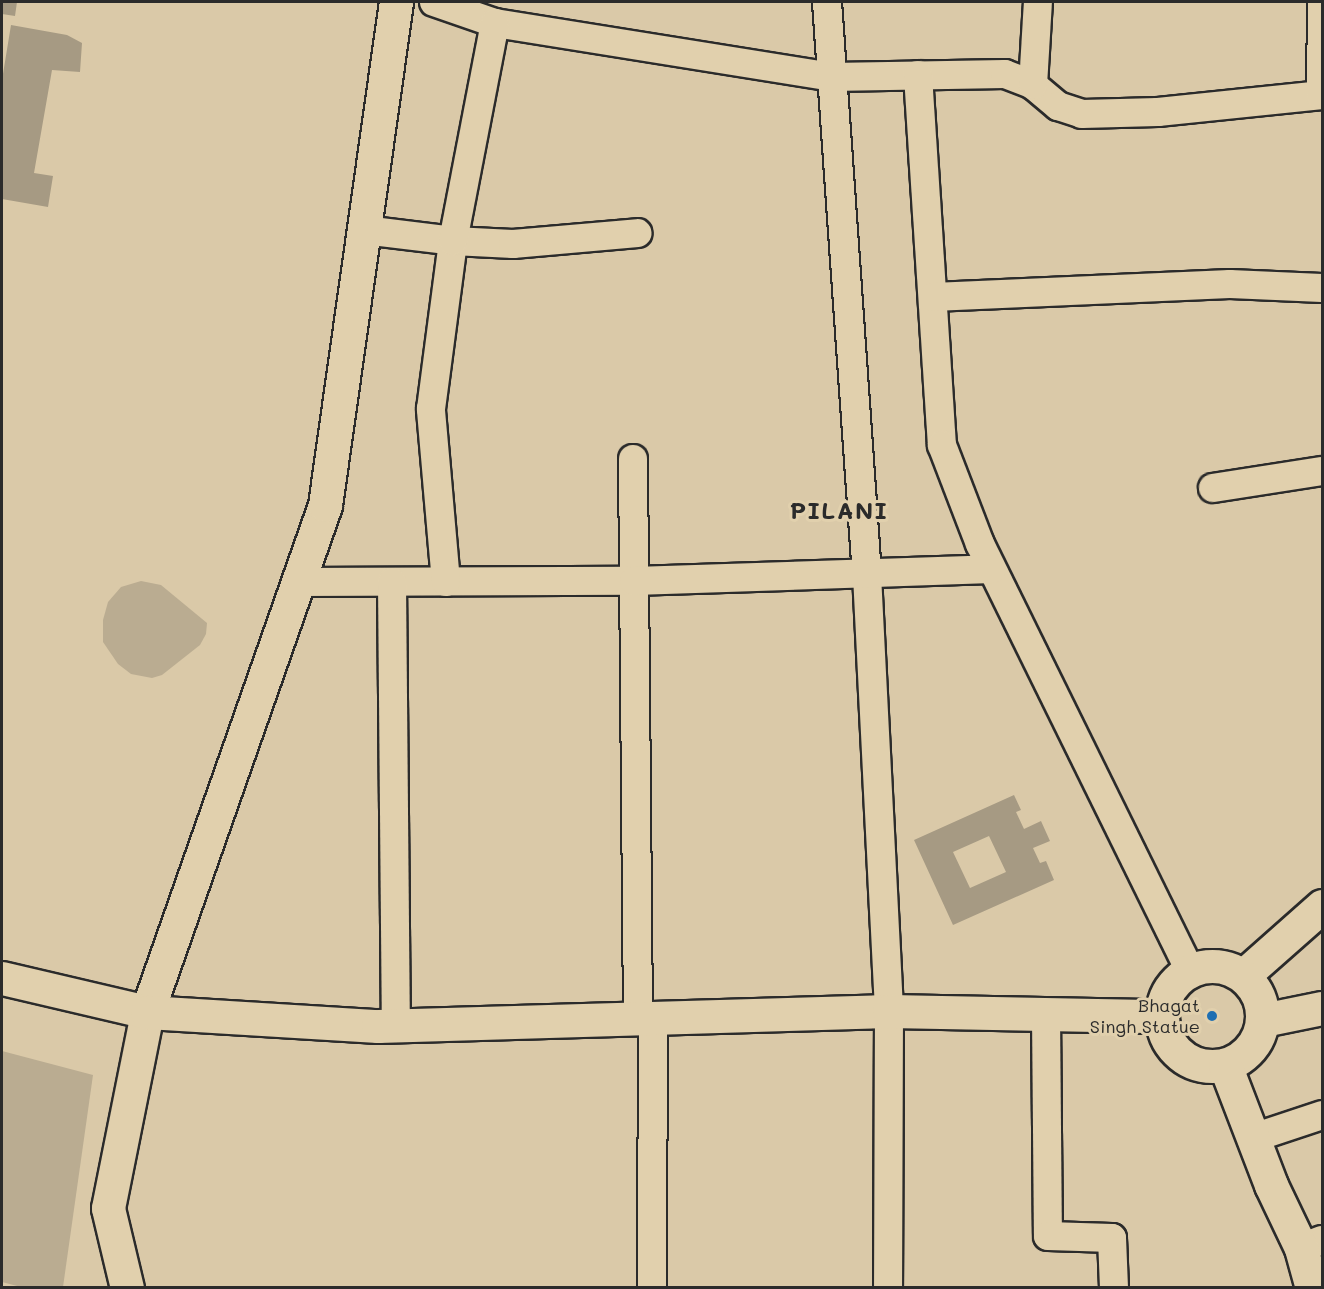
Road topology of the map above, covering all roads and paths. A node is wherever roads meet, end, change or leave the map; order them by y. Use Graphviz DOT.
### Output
graph roads {
  1 [pos="396,2"];
  2 [pos="434,2"];
  3 [pos="827,2"];
  4 [pos="1038,2"];
  5 [pos="1323,2"];
  6 [pos="495,23"];
  7 [pos="918,75"];
  8 [pos="831,77"];
  9 [pos="1033,85"];
  10 [pos="1322,95"];
  11 [pos="364,230"];
  12 [pos="638,233"];
  13 [pos="453,241"];
  14 [pos="1323,288"];
  15 [pos="933,297"];
  16 [pos="633,459"];
  17 [pos="1323,471"];
  18 [pos="1213,488"];
  19 [pos="992,569"];
  20 [pos="867,575"];
  21 [pos="634,581"];
  22 [pos="298,582"];
  23 [pos="392,582"];
  24 [pos="446,582"];
  25 [pos="1323,906"];
  26 [pos="1190,970"];
  27 [pos="1244,975"];
  28 [pos="2,978"];
  29 [pos="1323,1008"];
  30 [pos="889,1011"];
  31 [pos="147,1012"];
  32 [pos="1046,1014"];
  33 [pos="1161,1016"];
  34 [pos="645,1018"];
  35 [pos="1263,1020"];
  36 [pos="396,1025"];
  37 [pos="1225,1065"];
  38 [pos="1323,1115"];
  39 [pos="1253,1138"];
  40 [pos="1312,1244"];
  41 [pos="127,1287"];
  42 [pos="652,1287"];
  43 [pos="888,1287"];
  44 [pos="1114,1287"];
  45 [pos="1312,1287"];
  1 -- 11 [label="main road"];
  2 -- 6 [label="street"];
  3 -- 8 [label="street"];
  4 -- 9 [label="street"];
  5 -- 10 [label="street"];
  6 -- 8 [label="street"];
  6 -- 13 [label="street"];
  7 -- 8 [label="street"];
  7 -- 9 [label="street"];
  7 -- 15 [label="street"];
  8 -- 20 [label="street"];
  9 -- 10 [label="street"];
  11 -- 13 [label="street"];
  11 -- 22 [label="main road"];
  12 -- 13 [label="street"];
  13 -- 24 [label="street"];
  14 -- 15 [label="street"];
  15 -- 19 [label="street"];
  16 -- 21 [label="street"];
  17 -- 18 [label="street"];
  19 -- 20 [label="street"];
  19 -- 26 [label="street"];
  20 -- 21 [label="street"];
  20 -- 30 [label="street"];
  21 -- 24 [label="street"];
  21 -- 34 [label="street"];
  22 -- 23 [label="street"];
  22 -- 31 [label="main road"];
  23 -- 24 [label="street"];
  23 -- 36 [label="street"];
  25 -- 27 [label="main road"];
  26 -- 27 [label="main road"];
  26 -- 33 [label="main road"];
  27 -- 35 [label="main road"];
  28 -- 31 [label="main road"];
  29 -- 35 [label="main road"];
  30 -- 32 [label="main road"];
  30 -- 34 [label="main road"];
  30 -- 43 [label="street"];
  31 -- 36 [label="main road"];
  31 -- 41 [label="main road"];
  32 -- 33 [label="main road"];
  32 -- 44 [label="street"];
  33 -- 37 [label="main road"];
  34 -- 36 [label="main road"];
  34 -- 42 [label="street"];
  35 -- 37 [label="main road"];
  37 -- 39 [label="main road"];
  38 -- 39 [label="street"];
  39 -- 40 [label="main road"];
  40 -- 45 [label="main road"];
}
